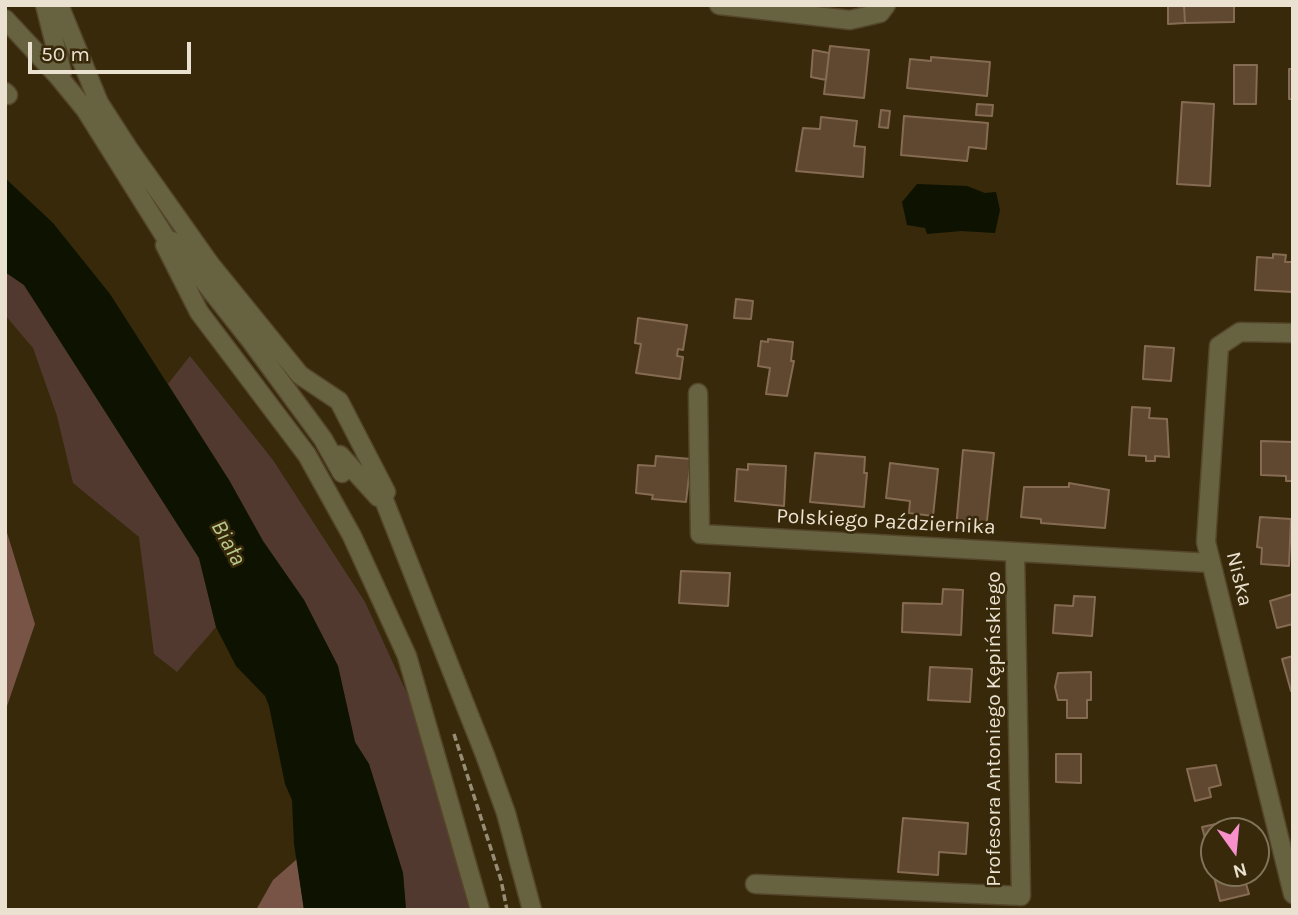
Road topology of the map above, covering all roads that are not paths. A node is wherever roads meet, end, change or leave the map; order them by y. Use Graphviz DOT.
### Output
graph roads {
  1 [pos="45,5"];
  2 [pos="59,5"];
  3 [pos="719,5"];
  4 [pos="886,5"];
  5 [pos="5,15"];
  6 [pos="58,75"];
  7 [pos="169,243"];
  8 [pos="1293,333"];
  9 [pos="698,393"];
  10 [pos="382,495"];
  11 [pos="1015,552"];
  12 [pos="1211,563"];
  13 [pos="755,884"];
  14 [pos="1293,894"];
  15 [pos="480,910"];
  16 [pos="531,910"];
  1 -- 6 [label="street"];
  2 -- 10 [label="street"];
  3 -- 4 [label="street"];
  5 -- 6 [label="street"];
  6 -- 7 [label="street"];
  7 -- 10 [label="street"];
  7 -- 15 [label="street"];
  8 -- 12 [label="street, Niska"];
  9 -- 11 [label="street, Polskiego Października"];
  10 -- 16 [label="street"];
  11 -- 12 [label="street, Polskiego Października"];
  11 -- 13 [label="street, Profesora Antoniego Kępińskiego"];
  12 -- 14 [label="street, Niska"];
}
